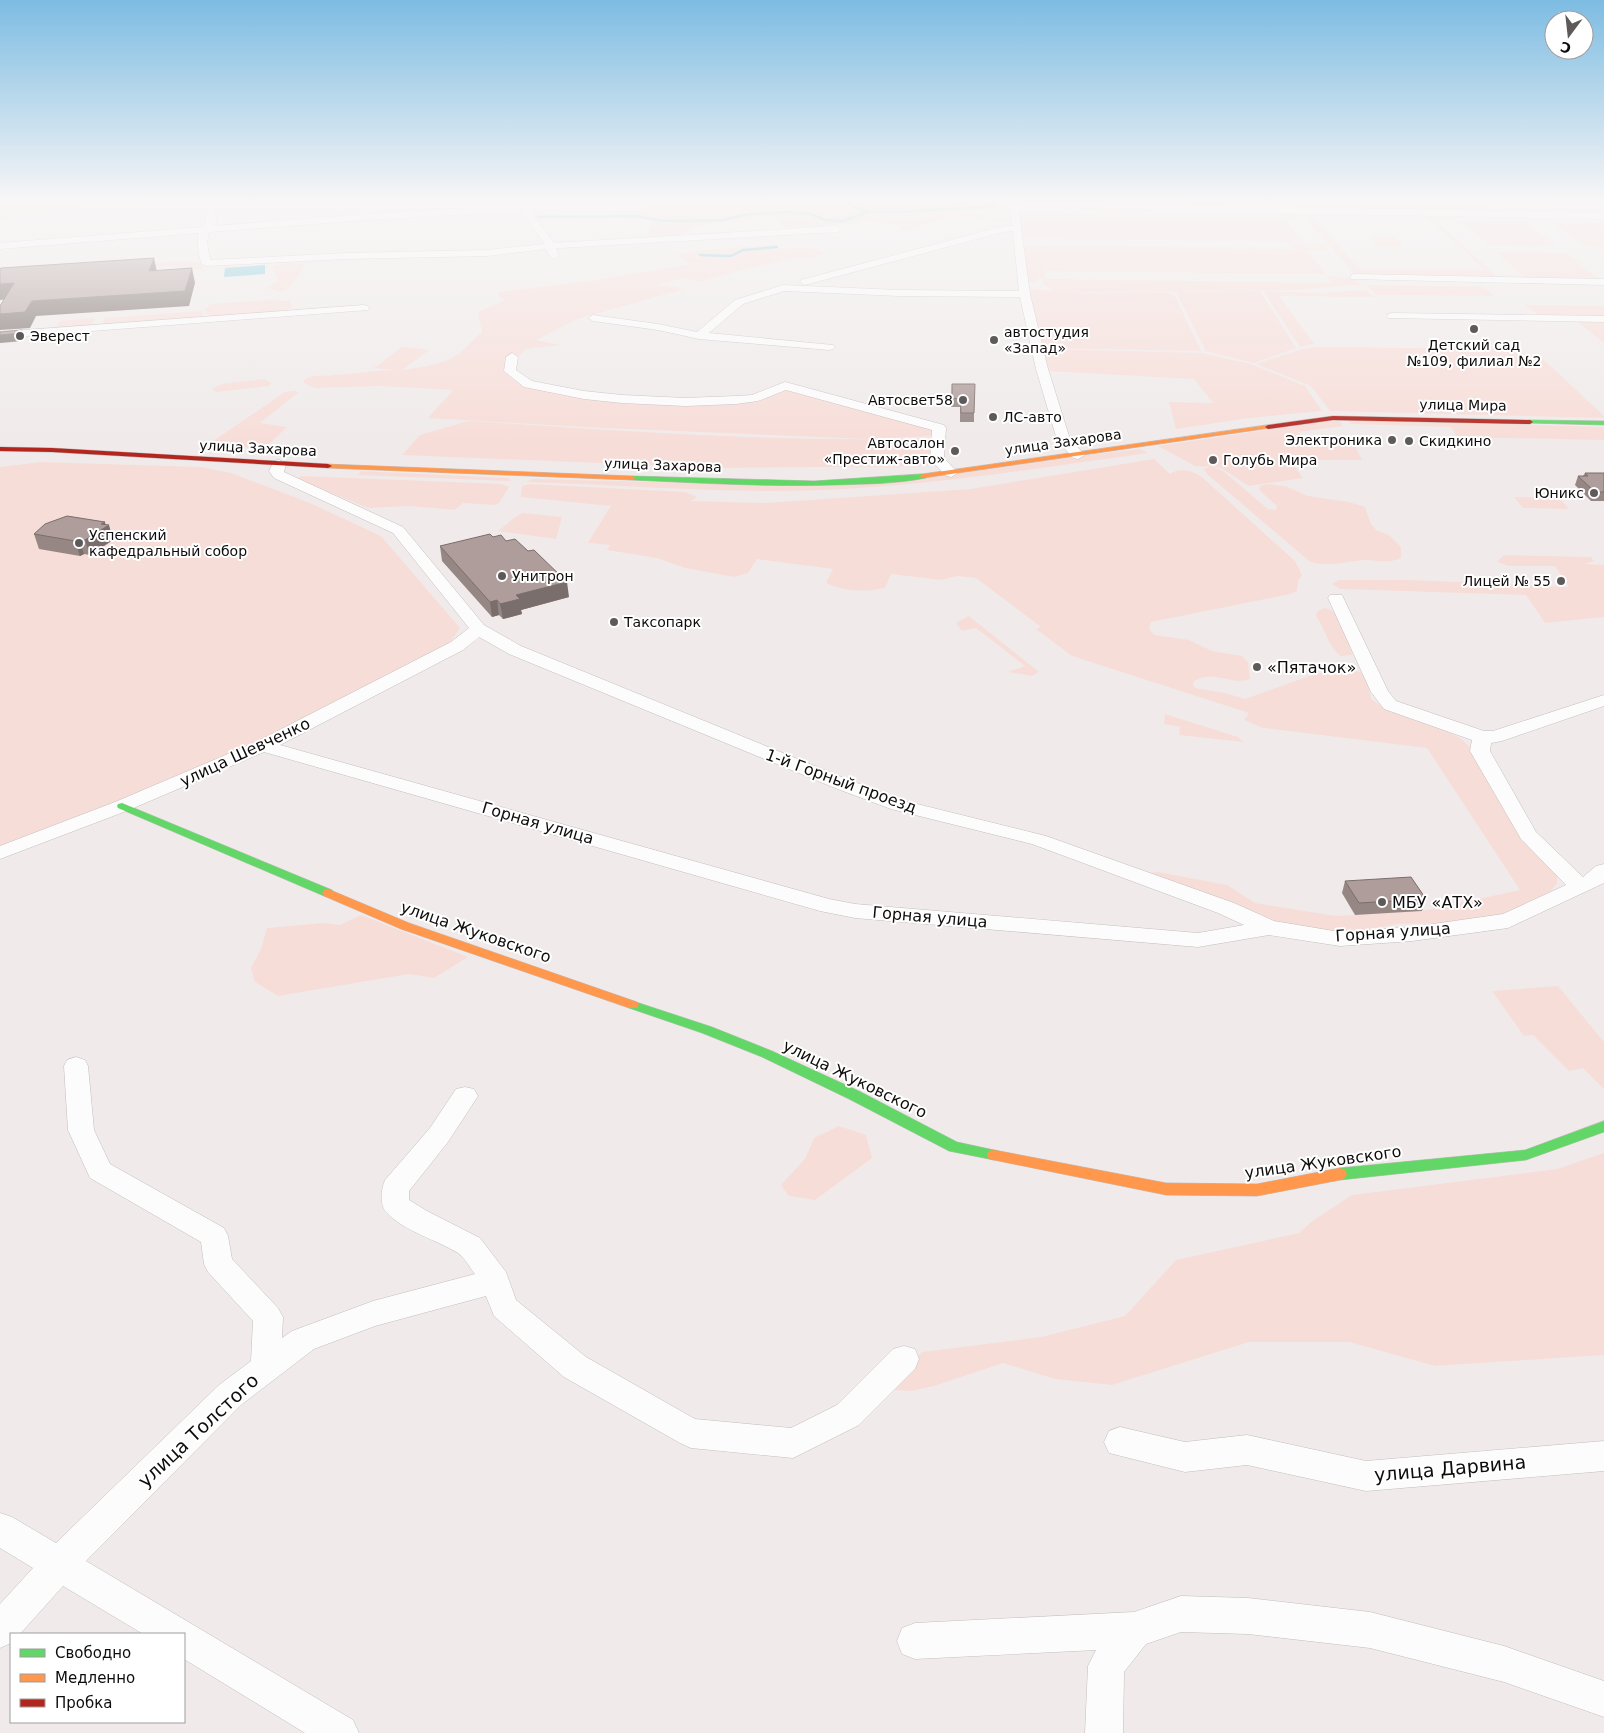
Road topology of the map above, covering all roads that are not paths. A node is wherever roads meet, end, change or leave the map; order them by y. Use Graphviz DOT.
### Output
graph roads {
  1 [pos="1023,282"];
  2 [pos="1025,294"];
  3 [pos="364,308"];
  4 [pos="1392,316"];
  5 [pos="593,318"];
  6 [pos="1604,319"];
  7 [pos="0,335"];
  8 [pos="699,336"];
  9 [pos="830,347"];
  10 [pos="512,357"];
  11 [pos="1321,419"];
  12 [pos="1604,424"];
  13 [pos="0,449"];
  14 [pos="1078,455"];
  15 [pos="279,464"];
  16 [pos="951,473"];
  17 [pos="1336,598"];
  18 [pos="478,629"];
  19 [pos="1604,700"];
  20 [pos="1482,737"];
  21 [pos="263,746"];
  22 [pos="122,806"];
  23 [pos="0,853"];
  24 [pos="1604,871"];
  25 [pos="1580,887"];
  26 [pos="1269,928"];
  27 [pos="76,1066"];
  28 [pos="465,1096"];
  29 [pos="1604,1126"];
  30 [pos="496,1281"];
  31 [pos="904,1359"];
  32 [pos="266,1368"];
  33 [pos="1120,1442"];
  34 [pos="1604,1456"];
  35 [pos="0,1529"];
  36 [pos="59,1564"];
  37 [pos="0,1630"];
  38 [pos="1134,1630"];
  39 [pos="174,1633"];
  40 [pos="185,1640"];
  41 [pos="915,1641"];
  42 [pos="1604,1698"];
  43 [pos="340,1733"];
  44 [pos="1104,1733"];
  1 -- 2 [label="street"];
  2 -- 8 [label="street"];
  2 -- 14 [label="street"];
  3 -- 7 [label="street"];
  4 -- 6 [label="street"];
  5 -- 8 [label="street"];
  8 -- 9 [label="street"];
  10 -- 16 [label="street"];
  11 -- 12 [label="main road, улица Мира"];
  11 -- 14 [label="main road, улица Захарова"];
  13 -- 15 [label="main road, улица Захарова"];
  14 -- 16 [label="main road, улица Захарова"];
  15 -- 16 [label="main road, улица Захарова"];
  15 -- 18 [label="street"];
  17 -- 20 [label="street"];
  18 -- 21 [label="street, улица Шевченко"];
  18 -- 26 [label="street, 1-й Горный проезд"];
  19 -- 20 [label="street"];
  20 -- 25 [label="street"];
  21 -- 22 [label="street, улица Шевченко"];
  21 -- 26 [label="street, Горная улица"];
  22 -- 23 [label="street, улица Шевченко"];
  22 -- 29 [label="main road, улица Жуковского"];
  24 -- 25 [label="street, Горная улица"];
  25 -- 26 [label="street, Горная улица"];
  27 -- 32 [label="street"];
  28 -- 30 [label="street"];
  30 -- 31 [label="street"];
  30 -- 32 [label="street, улица Толстого"];
  32 -- 36 [label="street, улица Толстого"];
  33 -- 34 [label="street, улица Дарвина"];
  35 -- 36 [label="street"];
  36 -- 37 [label="street, улица Толстого"];
  36 -- 39 [label="street"];
  38 -- 41 [label="street"];
  38 -- 42 [label="street"];
  38 -- 44 [label="street"];
  40 -- 43 [label="street"];
}
